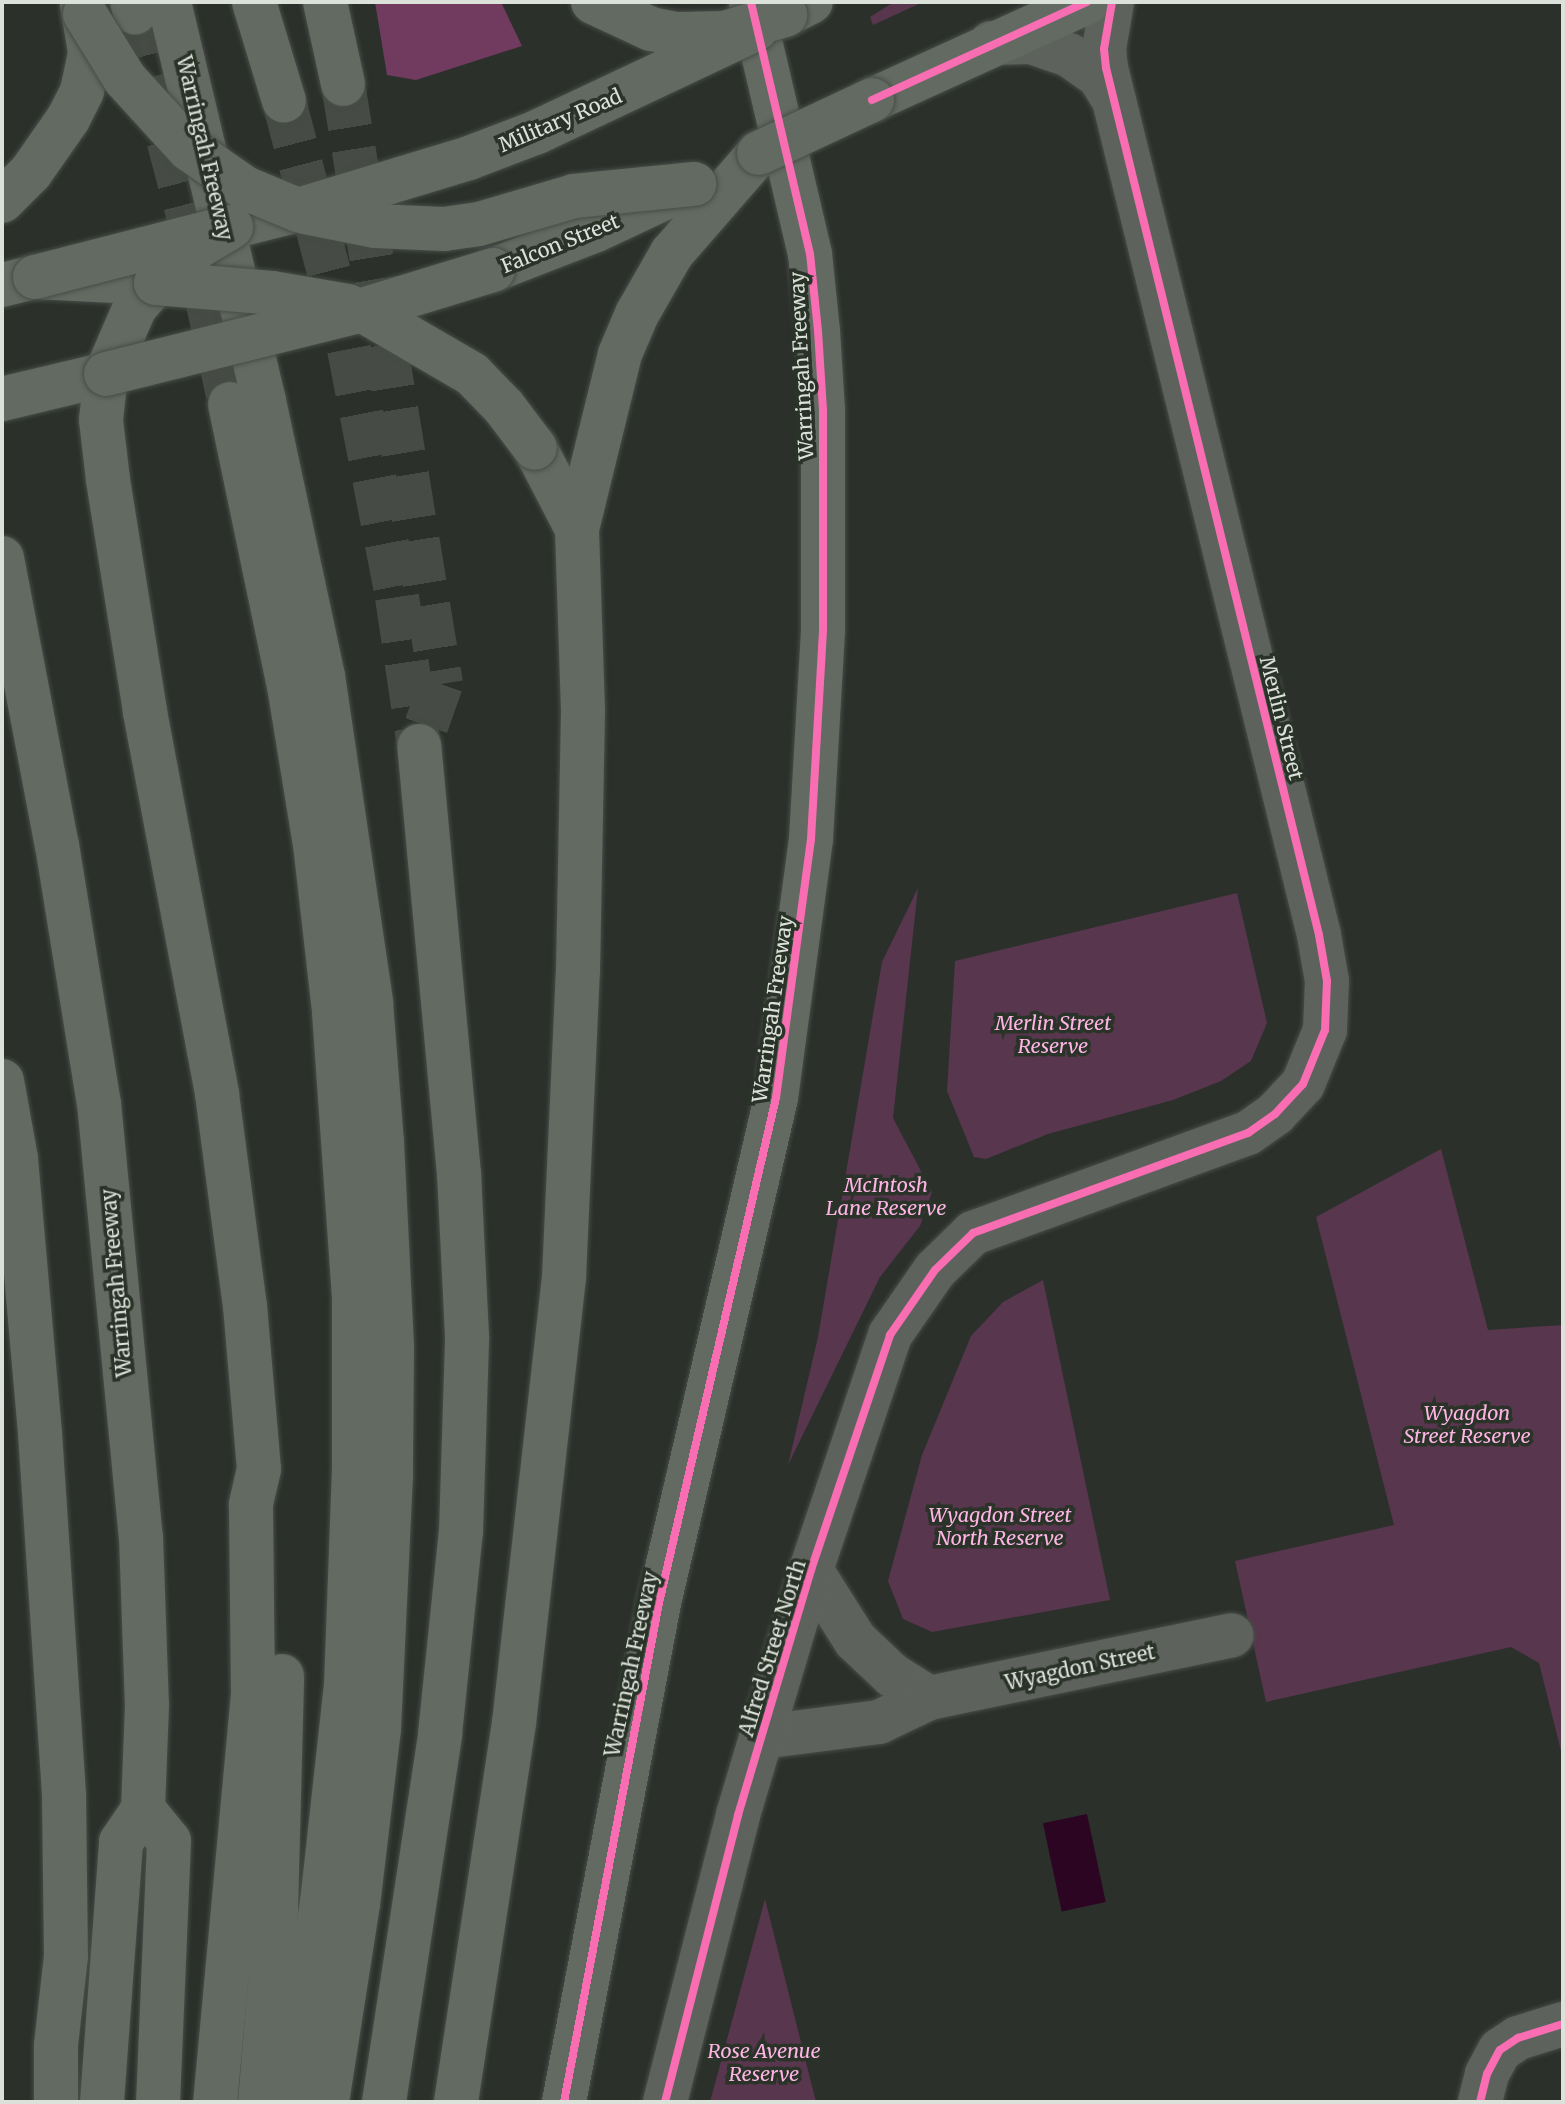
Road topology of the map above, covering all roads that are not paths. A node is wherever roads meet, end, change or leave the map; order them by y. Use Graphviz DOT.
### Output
graph roads {
  1 [pos="254,2"];
  2 [pos="325,2"];
  3 [pos="593,2"];
  4 [pos="1087,2"];
  5 [pos="1112,2"];
  6 [pos="145,6"];
  7 [pos="782,6"];
  8 [pos="83,8"];
  9 [pos="991,43"];
  10 [pos="343,84"];
  11 [pos="1114,100"];
  12 [pos="284,101"];
  13 [pos="759,153"];
  14 [pos="694,184"];
  15 [pos="2,201"];
  16 [pos="298,210"];
  17 [pos="231,227"];
  18 [pos="19,281"];
  19 [pos="156,283"];
  20 [pos="362,310"];
  21 [pos="106,374"];
  22 [pos="2,399"];
  23 [pos="230,404"];
  24 [pos="577,529"];
  25 [pos="2,558"];
  26 [pos="419,746"];
  27 [pos="2,1081"];
  28 [pos="973,1233"];
  29 [pos="259,1469"];
  30 [pos="811,1570"];
  31 [pos="1232,1635"];
  32 [pos="929,1698"];
  33 [pos="762,1737"];
  34 [pos="143,1809"];
  35 [pos="1563,2024"];
  36 [pos="56,2102"];
  37 [pos="102,2102"];
  38 [pos="158,2102"];
  39 [pos="215,2102"];
  40 [pos="260,2102"];
  41 [pos="294,2102"];
  42 [pos="327,2102"];
  43 [pos="384,2102"];
  44 [pos="456,2102"];
  45 [pos="564,2102"];
  46 [pos="665,2102"];
  47 [pos="1480,2102"];
  1 -- 12 [label="highway"];
  2 -- 10 [label="highway"];
  3 -- 7 [label="highway, bridge"];
  4 -- 9 [label="highway, Falcon Street"];
  5 -- 11 [label="street, Merlin Street"];
  6 -- 42 [label="highway, Warringah Freeway"];
  7 -- 16 [label="highway, Military Road, bridge"];
  7 -- 45 [label="highway, Warringah Freeway"];
  8 -- 15 [label="highway"];
  8 -- 16 [label="highway, bridge"];
  9 -- 11 [label="street"];
  9 -- 13 [label="highway, Falcon Street, bridge"];
  11 -- 28 [label="street, Merlin Street"];
  13 -- 14 [label="highway, Falcon Street"];
  13 -- 24 [label="highway"];
  14 -- 16 [label="highway, bridge"];
  14 -- 20 [label="main road, Falcon Street, bridge"];
  16 -- 17 [label="highway"];
  17 -- 18 [label="main road, bridge"];
  17 -- 19 [label="highway, bridge"];
  18 -- 19 [label="main road, bridge"];
  19 -- 20 [label="main road, bridge"];
  19 -- 21 [label="highway"];
  20 -- 21 [label="main road, Falcon Street, bridge"];
  20 -- 24 [label="highway, bridge"];
  21 -- 22 [label="main road, Falcon Street"];
  21 -- 29 [label="highway"];
  23 -- 41 [label="highway"];
  24 -- 44 [label="highway"];
  25 -- 34 [label="highway, Warringah Freeway"];
  26 -- 43 [label="highway"];
  27 -- 36 [label="highway"];
  28 -- 30 [label="street, Alfred Street North"];
  29 -- 39 [label="highway"];
  29 -- 40 [label="highway"];
  30 -- 32 [label="street"];
  30 -- 33 [label="street, Alfred Street North"];
  31 -- 32 [label="street, Wyagdon Street"];
  32 -- 33 [label="street, Wyagdon Street"];
  33 -- 46 [label="street, Alfred Street North"];
  34 -- 37 [label="highway"];
  34 -- 38 [label="highway"];
  35 -- 47 [label="street"];
}
